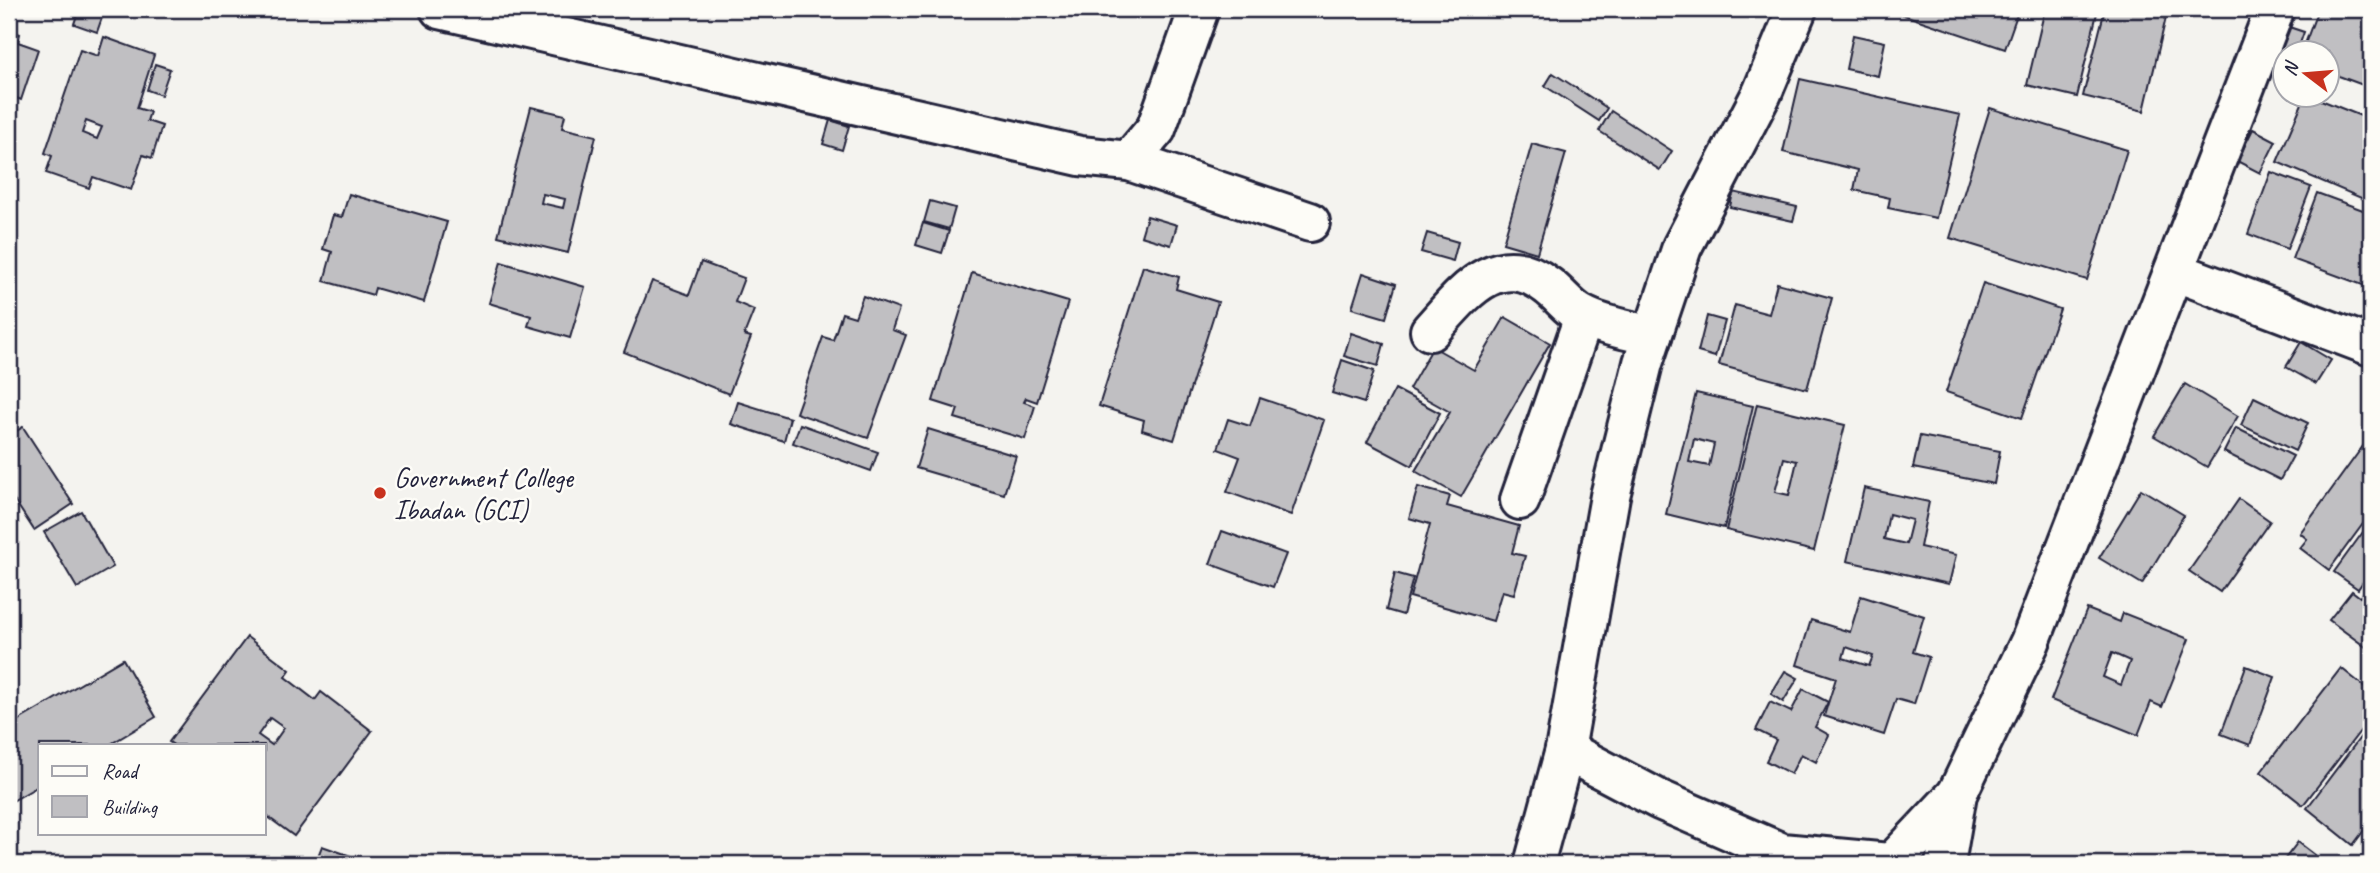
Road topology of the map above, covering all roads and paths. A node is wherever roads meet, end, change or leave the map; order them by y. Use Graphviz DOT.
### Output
graph roads {
  1 [pos="440,9"];
  2 [pos="1199,9"];
  3 [pos="1797,9"];
  4 [pos="2276,9"];
  5 [pos="1129,161"];
  6 [pos="1310,222"];
  7 [pos="2174,271"];
  8 [pos="1584,317"];
  9 [pos="1430,331"];
  10 [pos="1652,336"];
  11 [pos="2371,346"];
  12 [pos="1520,500"];
  13 [pos="1565,750"];
  14 [pos="1957,794"];
  15 [pos="1892,863"];
  16 [pos="1534,864"];
  17 [pos="1900,864"];
  18 [pos="1945,864"];
  1 -- 5 [label="street"];
  2 -- 5 [label="street"];
  3 -- 10 [label="street"];
  4 -- 7 [label="street"];
  5 -- 6 [label="street"];
  7 -- 11 [label="street"];
  7 -- 14 [label="street"];
  8 -- 9 [label="street"];
  8 -- 10 [label="street"];
  8 -- 12 [label="street"];
  10 -- 13 [label="street"];
  13 -- 15 [label="street"];
  13 -- 16 [label="street"];
  14 -- 15 [label="street"];
  14 -- 18 [label="street"];
  15 -- 17 [label="street"];
}
